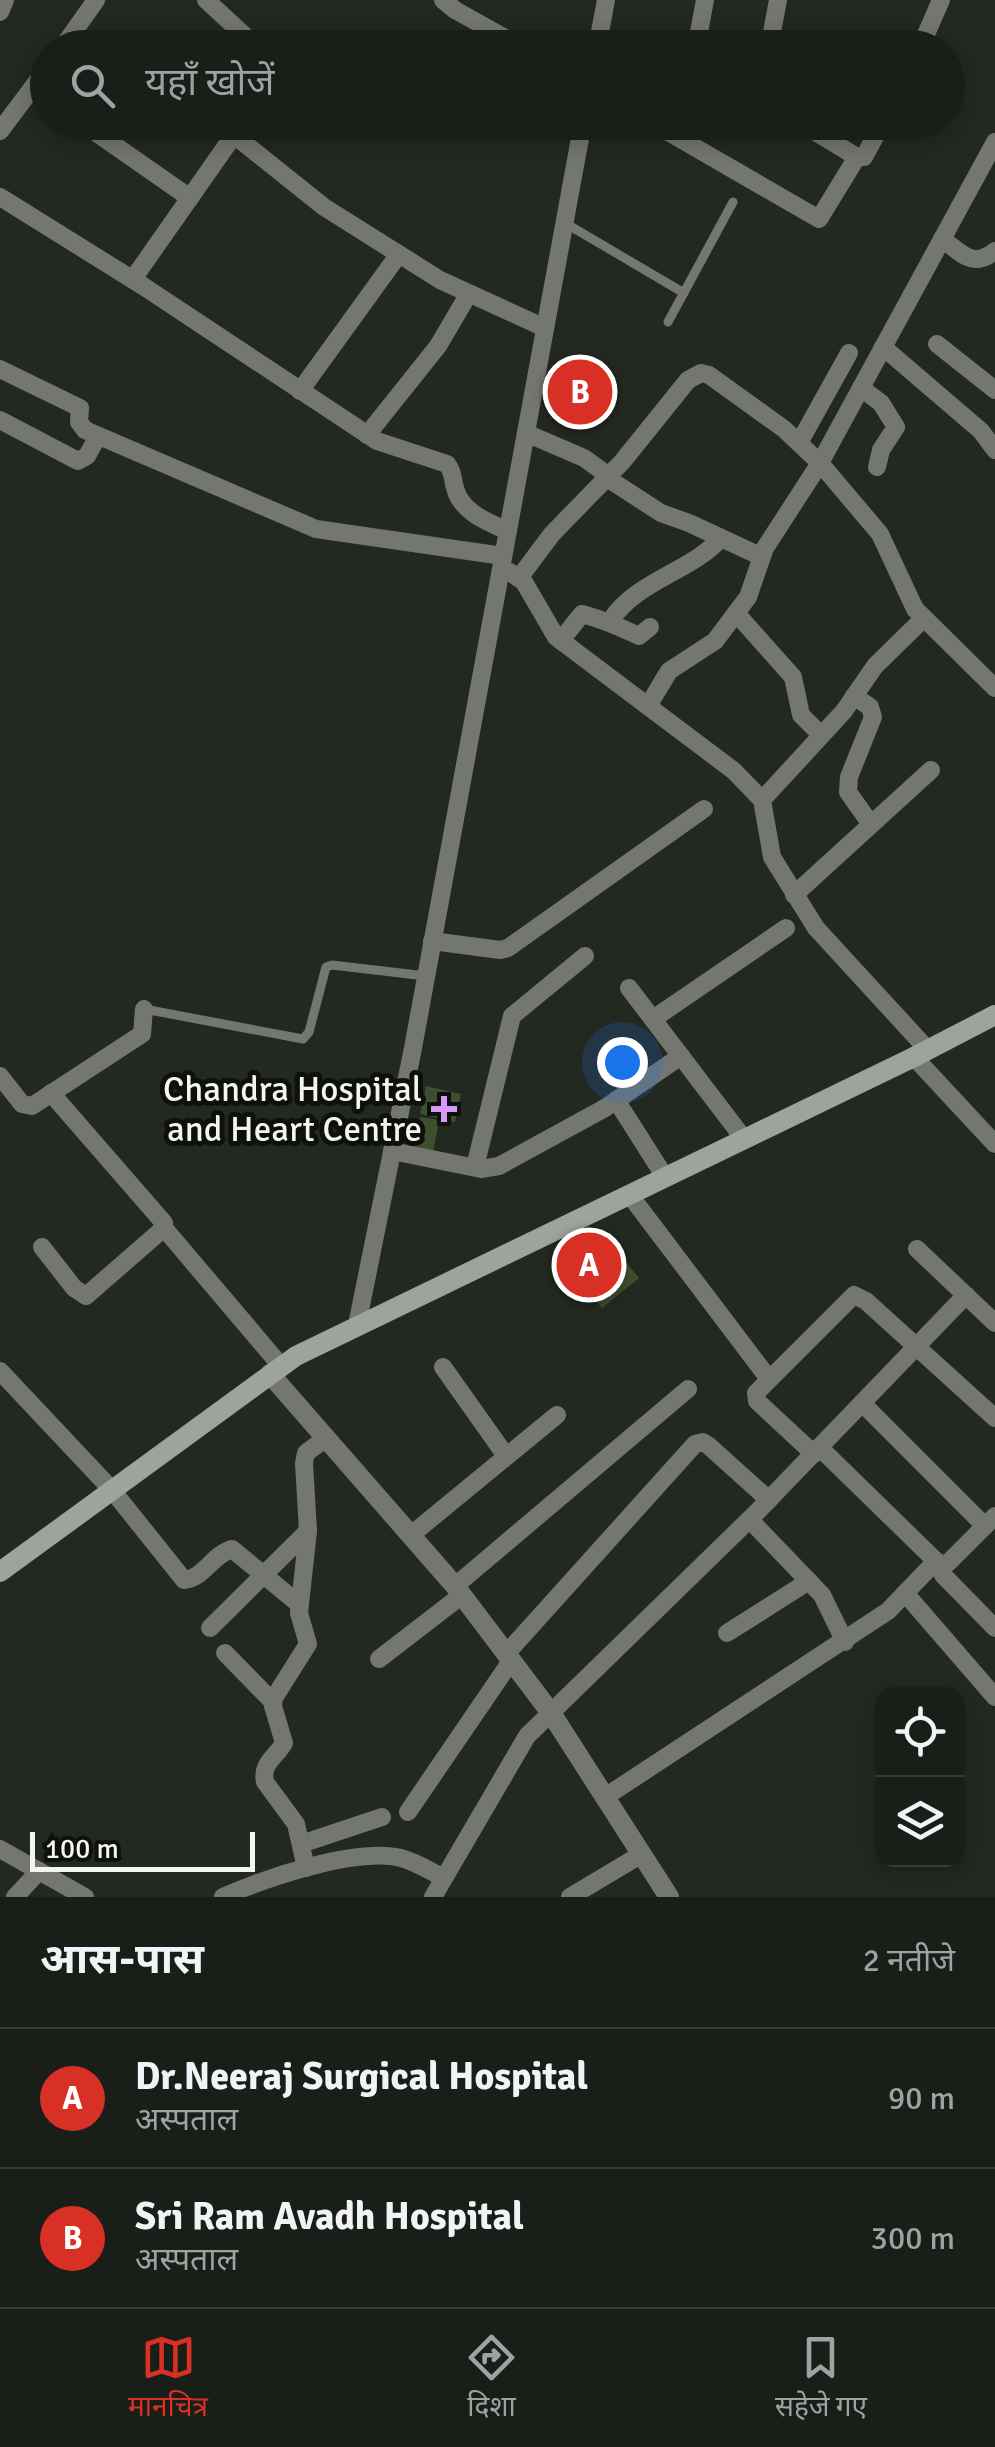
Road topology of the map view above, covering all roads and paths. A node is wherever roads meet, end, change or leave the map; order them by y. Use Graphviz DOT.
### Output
graph roads {
  1 [pos="5,0"];
  2 [pos="96,0"];
  3 [pos="206,0"];
  4 [pos="443,0"];
  5 [pos="606,0"];
  6 [pos="705,0"];
  7 [pos="778,0"];
  8 [pos="941,0"];
  9 [pos="0,12"];
  10 [pos="75,30"];
  11 [pos="238,30"];
  12 [pos="491,30"];
  13 [pos="600,30"];
  14 [pos="699,30"];
  15 [pos="773,30"];
  16 [pos="928,30"];
  17 [pos="30,90"];
  18 [pos="3,122"];
  19 [pos="107,140"];
  20 [pos="231,140"];
  21 [pos="251,140"];
  22 [pos="580,140"];
  23 [pos="694,140"];
  24 [pos="829,140"];
  25 [pos="875,140"];
  26 [pos="995,142"];
  27 [pos="857,157"];
  28 [pos="0,196"];
  29 [pos="190,198"];
  30 [pos="733,202"];
  31 [pos="564,223"];
  32 [pos="942,238"];
  33 [pos="995,251"];
  34 [pos="399,254"];
  35 [pos="132,280"];
  36 [pos="684,293"];
  37 [pos="468,295"];
  38 [pos="668,322"];
  39 [pos="545,328"];
  40 [pos="938,344"];
  41 [pos="883,347"];
  42 [pos="849,353"];
  43 [pos="0,369"];
  44 [pos="861,388"];
  45 [pos="995,390"];
  46 [pos="300,391"];
  47 [pos="0,420"];
  48 [pos="526,433"];
  49 [pos="367,434"];
  50 [pos="98,436"];
  51 [pos="799,443"];
  52 [pos="995,450"];
  53 [pos="820,463"];
  54 [pos="878,466"];
  55 [pos="608,477"];
  56 [pos="508,531"];
  57 [pos="722,538"];
  58 [pos="760,556"];
  59 [pos="502,561"];
  60 [pos="519,578"];
  61 [pos="736,613"];
  62 [pos="923,619"];
  63 [pos="611,620"];
  64 [pos="650,627"];
  65 [pos="561,640"];
  66 [pos="995,688"];
  67 [pos="854,696"];
  68 [pos="648,706"];
  69 [pos="821,736"];
  70 [pos="931,770"];
  71 [pos="762,800"];
  72 [pos="704,809"];
  73 [pos="870,823"];
  74 [pos="794,894"];
  75 [pos="786,928"];
  76 [pos="432,941"];
  77 [pos="585,956"];
  78 [pos="426,976"];
  79 [pos="629,988"];
  80 [pos="144,1009"];
  81 [pos="995,1015"];
  82 [pos="653,1019"];
  83 [pos="921,1054"];
  84 [pos="681,1056"];
  85 [pos="0,1076"];
  86 [pos="51,1093"];
  87 [pos="616,1100"];
  88 [pos="744,1139"];
  89 [pos="995,1144"];
  90 [pos="392,1151"];
  91 [pos="474,1168"];
  92 [pos="665,1176"];
  93 [pos="629,1194"];
  94 [pos="164,1228"];
  95 [pos="42,1247"];
  96 [pos="917,1249"];
  97 [pos="966,1296"];
  98 [pos="995,1322"];
  99 [pos="357,1325"];
  100 [pos="917,1346"];
  101 [pos="443,1367"];
  102 [pos="275,1370"];
  103 [pos="0,1371"];
  104 [pos="769,1379"];
  105 [pos="688,1389"];
  106 [pos="862,1403"];
  107 [pos="557,1415"];
  108 [pos="995,1418"];
  109 [pos="326,1438"];
  110 [pos="817,1450"];
  111 [pos="506,1456"];
  112 [pos="112,1490"];
  113 [pos="769,1500"];
  114 [pos="750,1520"];
  115 [pos="990,1521"];
  116 [pos="308,1531"];
  117 [pos="411,1535"];
  118 [pos="938,1562"];
  119 [pos="4,1563"];
  120 [pos="264,1574"];
  121 [pos="809,1581"];
  122 [pos="458,1591"];
  123 [pos="905,1593"];
  124 [pos="299,1604"];
  125 [pos="210,1628"];
  126 [pos="995,1628"];
  127 [pos="727,1634"];
  128 [pos="845,1642"];
  129 [pos="225,1653"];
  130 [pos="509,1657"];
  131 [pos="378,1660"];
  132 [pos="995,1697"];
  133 [pos="273,1702"];
  134 [pos="551,1712"];
  135 [pos="604,1797"];
  136 [pos="408,1812"];
  137 [pos="382,1817"];
  138 [pos="301,1844"];
  139 [pos="0,1849"];
  140 [pos="642,1854"];
  141 [pos="298,1870"];
  142 [pos="38,1871"];
  143 [pos="444,1878"];
  144 [pos="15,1897"];
  145 [pos="84,1897"];
  146 [pos="223,1897"];
  147 [pos="433,1897"];
  148 [pos="570,1897"];
  149 [pos="669,1897"];
  1 -- 9 [label="street"];
  2 -- 10 [label="street"];
  3 -- 11 [label="street"];
  4 -- 12 [label="street"];
  5 -- 13 [label="street"];
  6 -- 14 [label="street"];
  7 -- 15 [label="street"];
  8 -- 16 [label="street"];
  17 -- 18 [label="street"];
  19 -- 29 [label="street"];
  20 -- 29 [label="street"];
  21 -- 34 [label="street"];
  22 -- 31 [label="street"];
  23 -- 27 [label="street"];
  24 -- 27 [label="street"];
  25 -- 27 [label="street"];
  26 -- 32 [label="street"];
  28 -- 35 [label="street"];
  29 -- 35 [label="street"];
  30 -- 36 [label="lane"];
  31 -- 36 [label="lane"];
  31 -- 39 [label="street"];
  32 -- 33 [label="street"];
  32 -- 41 [label="street"];
  34 -- 37 [label="street"];
  34 -- 46 [label="street"];
  35 -- 46 [label="street"];
  36 -- 38 [label="lane"];
  37 -- 39 [label="street"];
  37 -- 49 [label="street"];
  39 -- 48 [label="street"];
  40 -- 45 [label="street"];
  41 -- 44 [label="street"];
  41 -- 52 [label="street"];
  42 -- 51 [label="street"];
  43 -- 50 [label="street"];
  44 -- 53 [label="street"];
  44 -- 54 [label="street"];
  46 -- 49 [label="street"];
  47 -- 50 [label="street"];
  48 -- 55 [label="street"];
  48 -- 56 [label="street"];
  49 -- 56 [label="street"];
  50 -- 59 [label="street"];
  51 -- 53 [label="street"];
  51 -- 55 [label="street"];
  53 -- 58 [label="street"];
  53 -- 62 [label="street"];
  55 -- 57 [label="street"];
  55 -- 60 [label="street"];
  56 -- 59 [label="street"];
  57 -- 58 [label="street"];
  57 -- 63 [label="street"];
  58 -- 61 [label="street"];
  59 -- 60 [label="street"];
  59 -- 76 [label="street"];
  60 -- 65 [label="street"];
  61 -- 68 [label="street"];
  61 -- 69 [label="street"];
  62 -- 66 [label="street"];
  62 -- 67 [label="street"];
  63 -- 64 [label="street"];
  63 -- 65 [label="street"];
  65 -- 68 [label="street"];
  67 -- 69 [label="street"];
  67 -- 73 [label="street"];
  68 -- 71 [label="street"];
  69 -- 71 [label="street"];
  70 -- 73 [label="street"];
  71 -- 74 [label="street"];
  72 -- 76 [label="street"];
  73 -- 74 [label="street"];
  74 -- 83 [label="street"];
  75 -- 82 [label="street"];
  76 -- 78 [label="street"];
  77 -- 91 [label="street"];
  78 -- 80 [label="lane"];
  78 -- 90 [label="street"];
  79 -- 82 [label="street"];
  80 -- 86 [label="street"];
  81 -- 83 [label="main road"];
  82 -- 84 [label="street"];
  83 -- 88 [label="main road"];
  83 -- 89 [label="street"];
  84 -- 87 [label="street"];
  84 -- 88 [label="street"];
  85 -- 86 [label="street"];
  86 -- 94 [label="street"];
  87 -- 91 [label="street"];
  87 -- 92 [label="street"];
  88 -- 92 [label="main road"];
  90 -- 91 [label="street"];
  90 -- 99 [label="street"];
  92 -- 93 [label="main road"];
  93 -- 99 [label="main road"];
  93 -- 104 [label="street"];
  94 -- 95 [label="street"];
  94 -- 102 [label="street"];
  96 -- 97 [label="street"];
  97 -- 98 [label="street"];
  97 -- 100 [label="street"];
  99 -- 102 [label="main road"];
  100 -- 104 [label="street"];
  100 -- 106 [label="street"];
  100 -- 108 [label="street"];
  101 -- 111 [label="street"];
  102 -- 109 [label="street"];
  102 -- 112 [label="main road"];
  103 -- 112 [label="street"];
  104 -- 110 [label="street"];
  105 -- 122 [label="street"];
  106 -- 110 [label="street"];
  106 -- 115 [label="street"];
  107 -- 111 [label="street"];
  109 -- 116 [label="street"];
  109 -- 117 [label="street"];
  110 -- 113 [label="street"];
  110 -- 118 [label="street"];
  111 -- 117 [label="street"];
  112 -- 119 [label="main road"];
  112 -- 120 [label="street"];
  113 -- 114 [label="street"];
  113 -- 130 [label="street"];
  114 -- 121 [label="street"];
  114 -- 134 [label="street"];
  115 -- 118 [label="street"];
  116 -- 120 [label="street"];
  116 -- 124 [label="street"];
  117 -- 122 [label="street"];
  118 -- 123 [label="street"];
  118 -- 126 [label="street"];
  120 -- 124 [label="street"];
  120 -- 125 [label="street"];
  121 -- 127 [label="street"];
  121 -- 128 [label="street"];
  122 -- 130 [label="street"];
  122 -- 131 [label="street"];
  123 -- 128 [label="street"];
  123 -- 132 [label="street"];
  124 -- 133 [label="street"];
  128 -- 135 [label="street"];
  129 -- 133 [label="street"];
  130 -- 134 [label="street"];
  130 -- 136 [label="street"];
  133 -- 138 [label="street"];
  134 -- 135 [label="street"];
  134 -- 143 [label="street"];
  135 -- 140 [label="street"];
  137 -- 138 [label="street"];
  138 -- 141 [label="street"];
  139 -- 142 [label="street"];
  140 -- 148 [label="street"];
  140 -- 149 [label="street"];
  141 -- 143 [label="street"];
  141 -- 146 [label="street"];
  142 -- 144 [label="street"];
  142 -- 145 [label="street"];
  143 -- 147 [label="street"];
}
